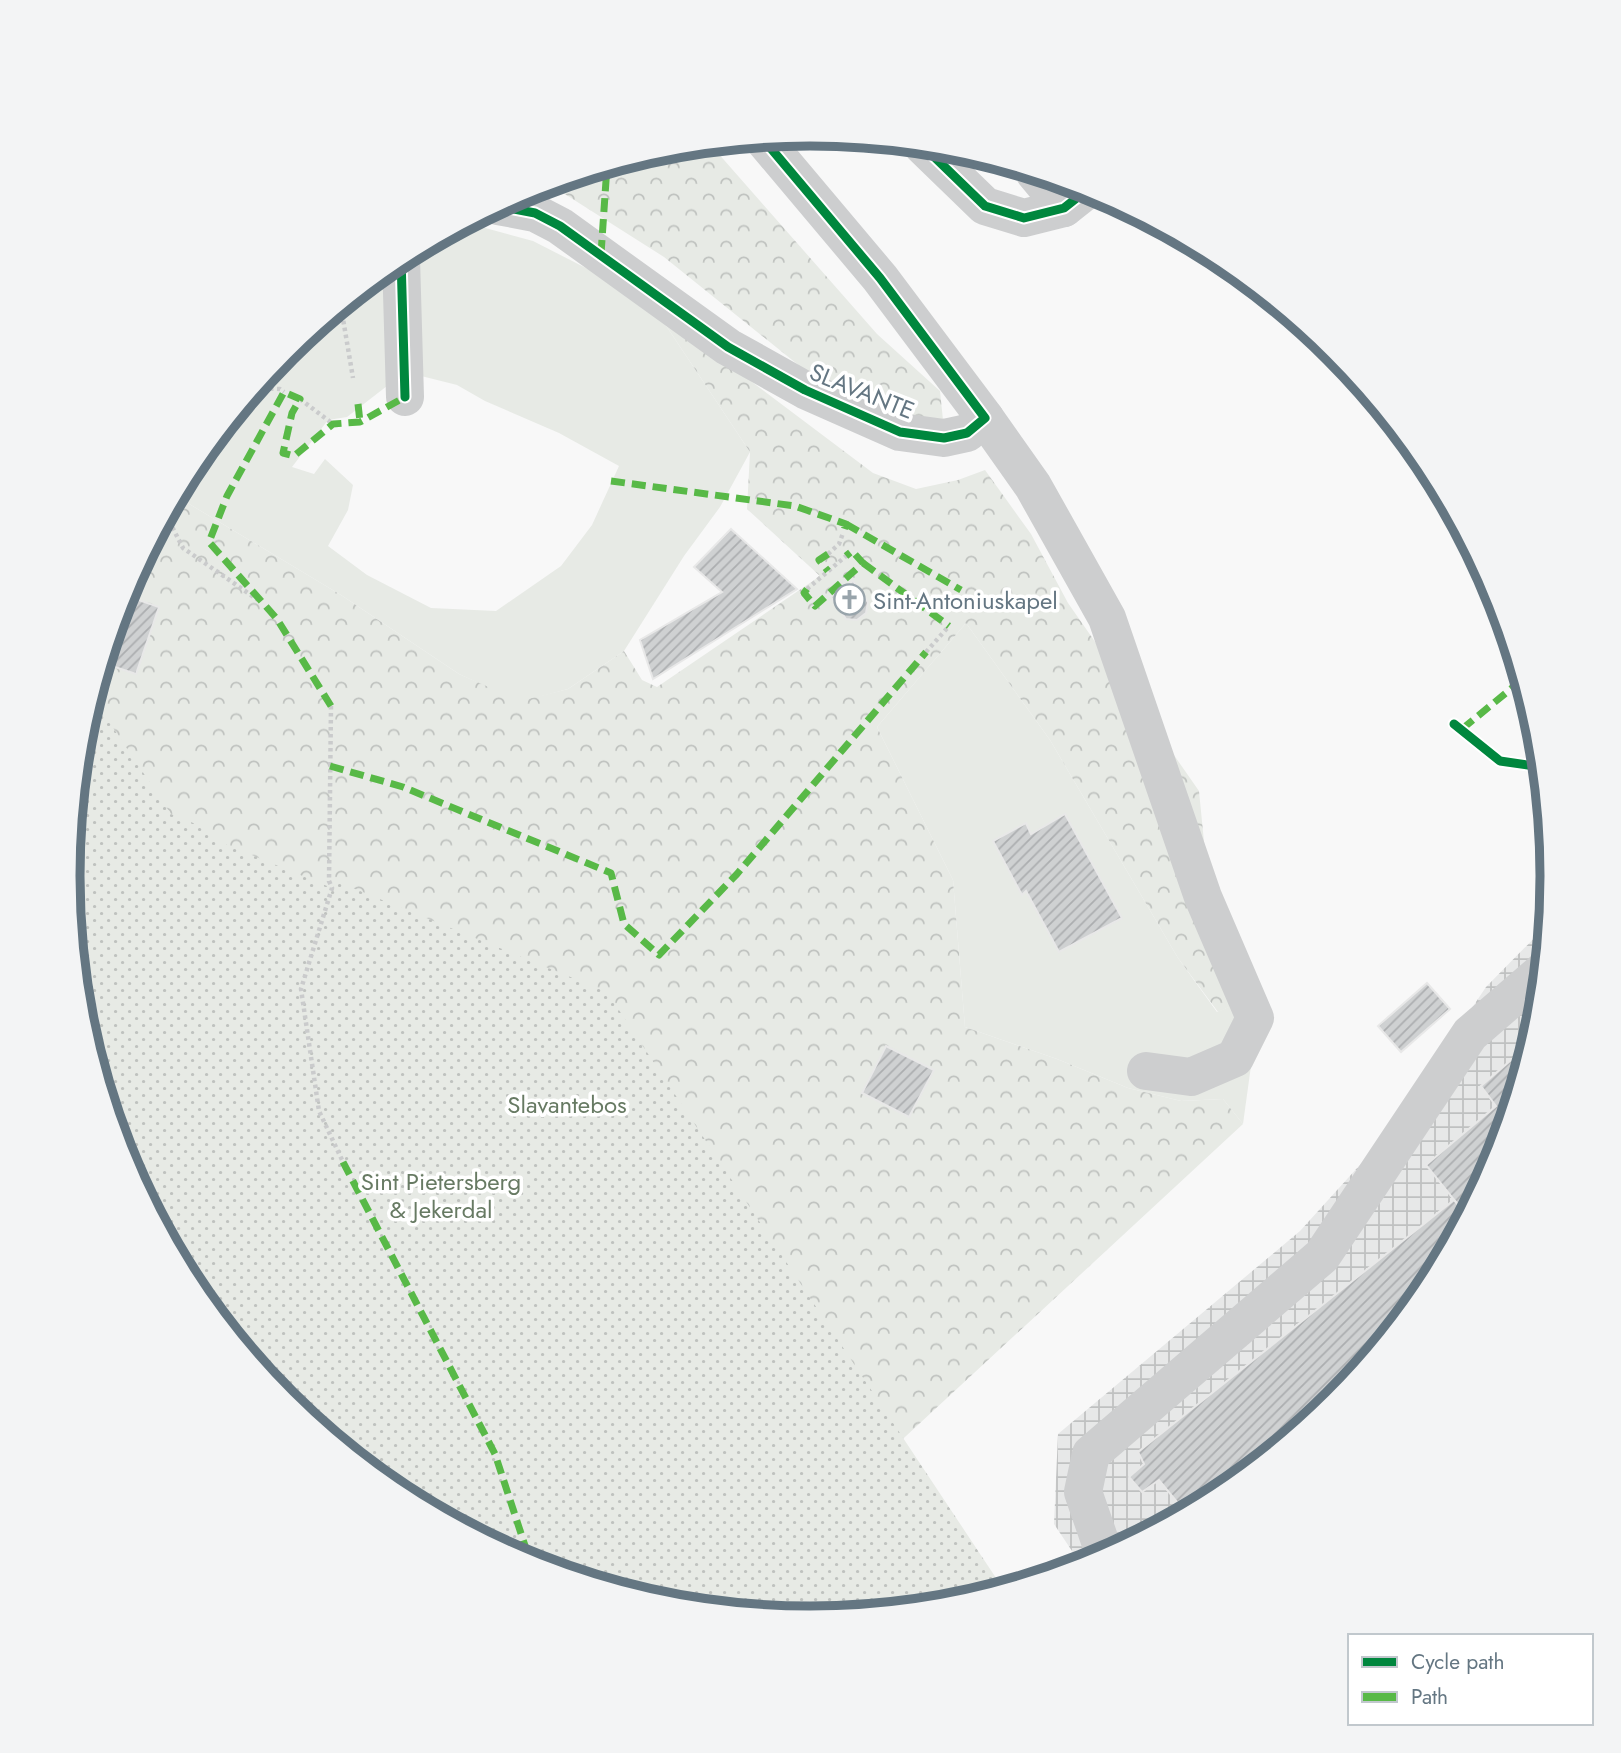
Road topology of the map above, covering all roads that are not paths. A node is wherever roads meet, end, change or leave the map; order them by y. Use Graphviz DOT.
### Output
graph roads {
  1 [pos="770,148"];
  2 [pos="935,158"];
  3 [pos="1076,199"];
  4 [pos="515,209"];
  5 [pos="401,272"];
  6 [pos="405,397"];
  7 [pos="985,418"];
  8 [pos="1533,981"];
  9 [pos="1146,1071"];
  10 [pos="1102,1545"];
  1 -- 7 [label="street"];
  2 -- 3 [label="street"];
  4 -- 7 [label="street, SLAVANTE"];
  5 -- 6 [label="street"];
  7 -- 9 [label="street"];
  8 -- 10 [label="street"];
}
